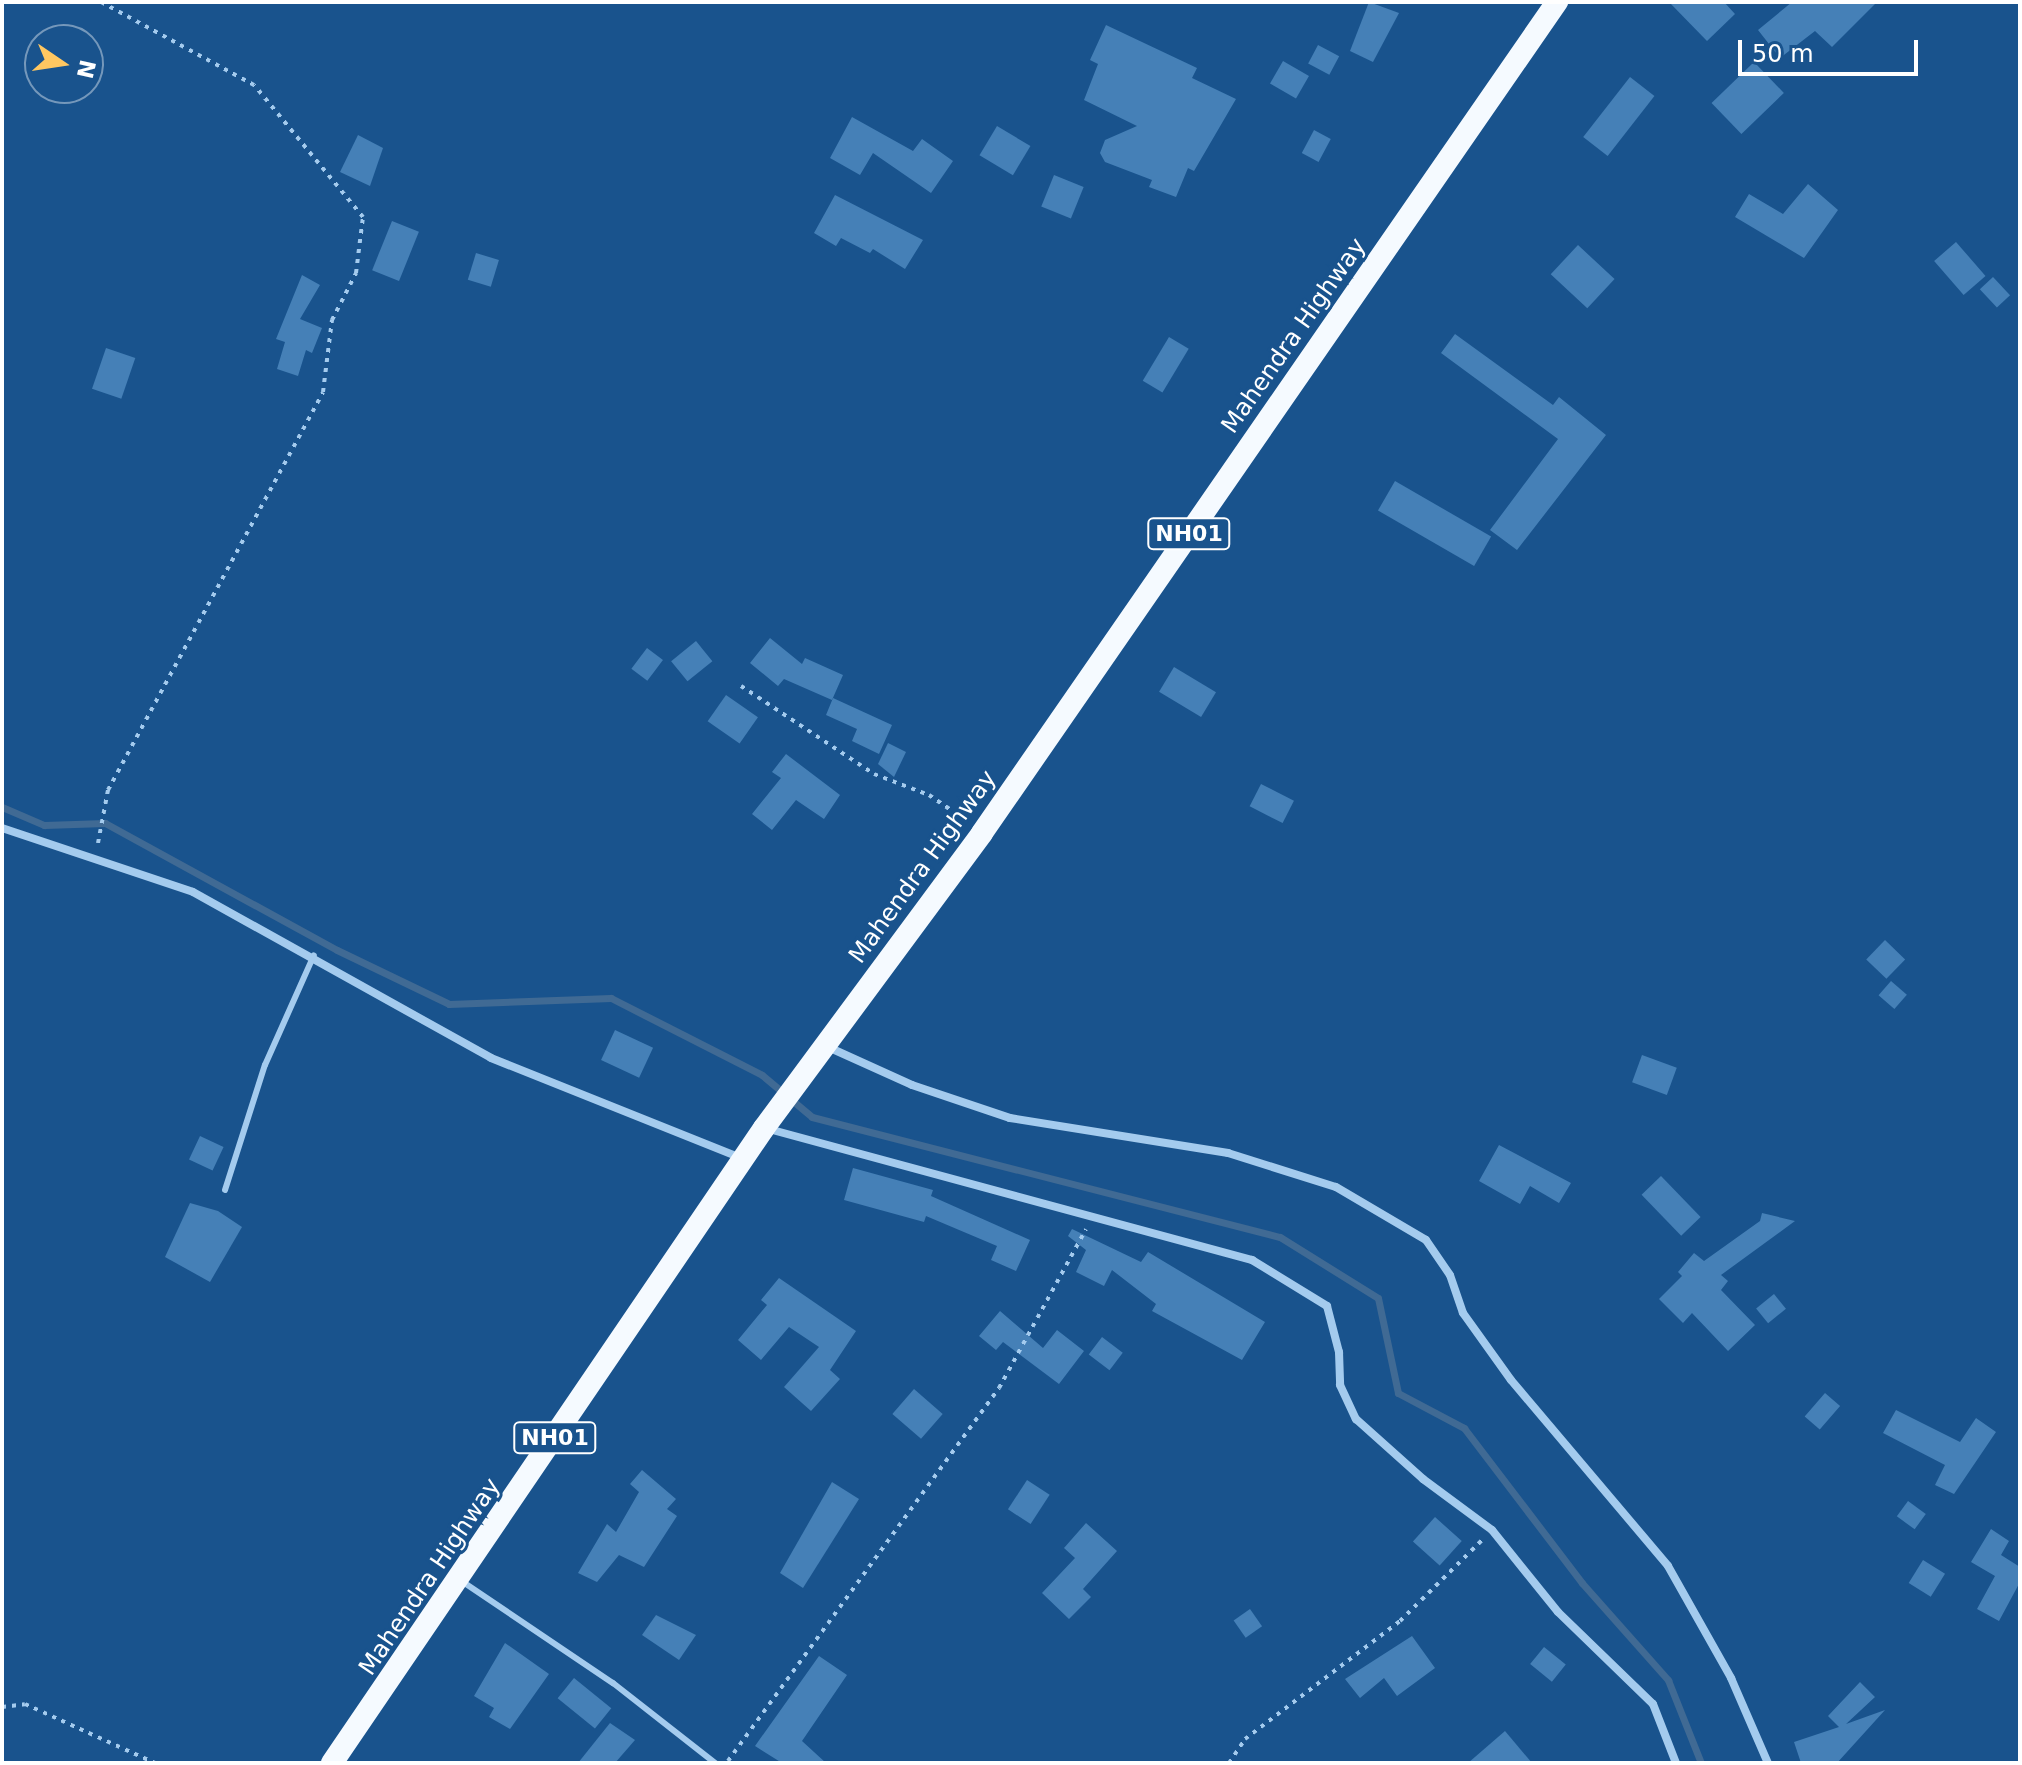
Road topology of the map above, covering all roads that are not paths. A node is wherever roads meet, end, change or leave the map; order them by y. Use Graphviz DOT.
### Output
graph roads {
  1 [pos="1557,2"];
  2 [pos="2,828"];
  3 [pos="314,955"];
  4 [pos="819,1053"];
  5 [pos="770,1120"];
  6 [pos="744,1159"];
  7 [pos="225,1190"];
  8 [pos="460,1580"];
  9 [pos="332,1763"];
  10 [pos="715,1763"];
  11 [pos="1676,1763"];
  12 [pos="1768,1763"];
  1 -- 4 [label="highway, Mahendra Highway / NH01"];
  2 -- 3 [label="street"];
  3 -- 6 [label="street"];
  3 -- 7 [label="lane"];
  4 -- 5 [label="highway, Mahendra Highway / NH01"];
  4 -- 12 [label="street"];
  5 -- 6 [label="highway, Mahendra Highway / NH01"];
  5 -- 11 [label="street"];
  6 -- 8 [label="highway, Mahendra Highway / NH01"];
  8 -- 9 [label="highway, Mahendra Highway / NH01"];
  8 -- 10 [label="lane"];
}
